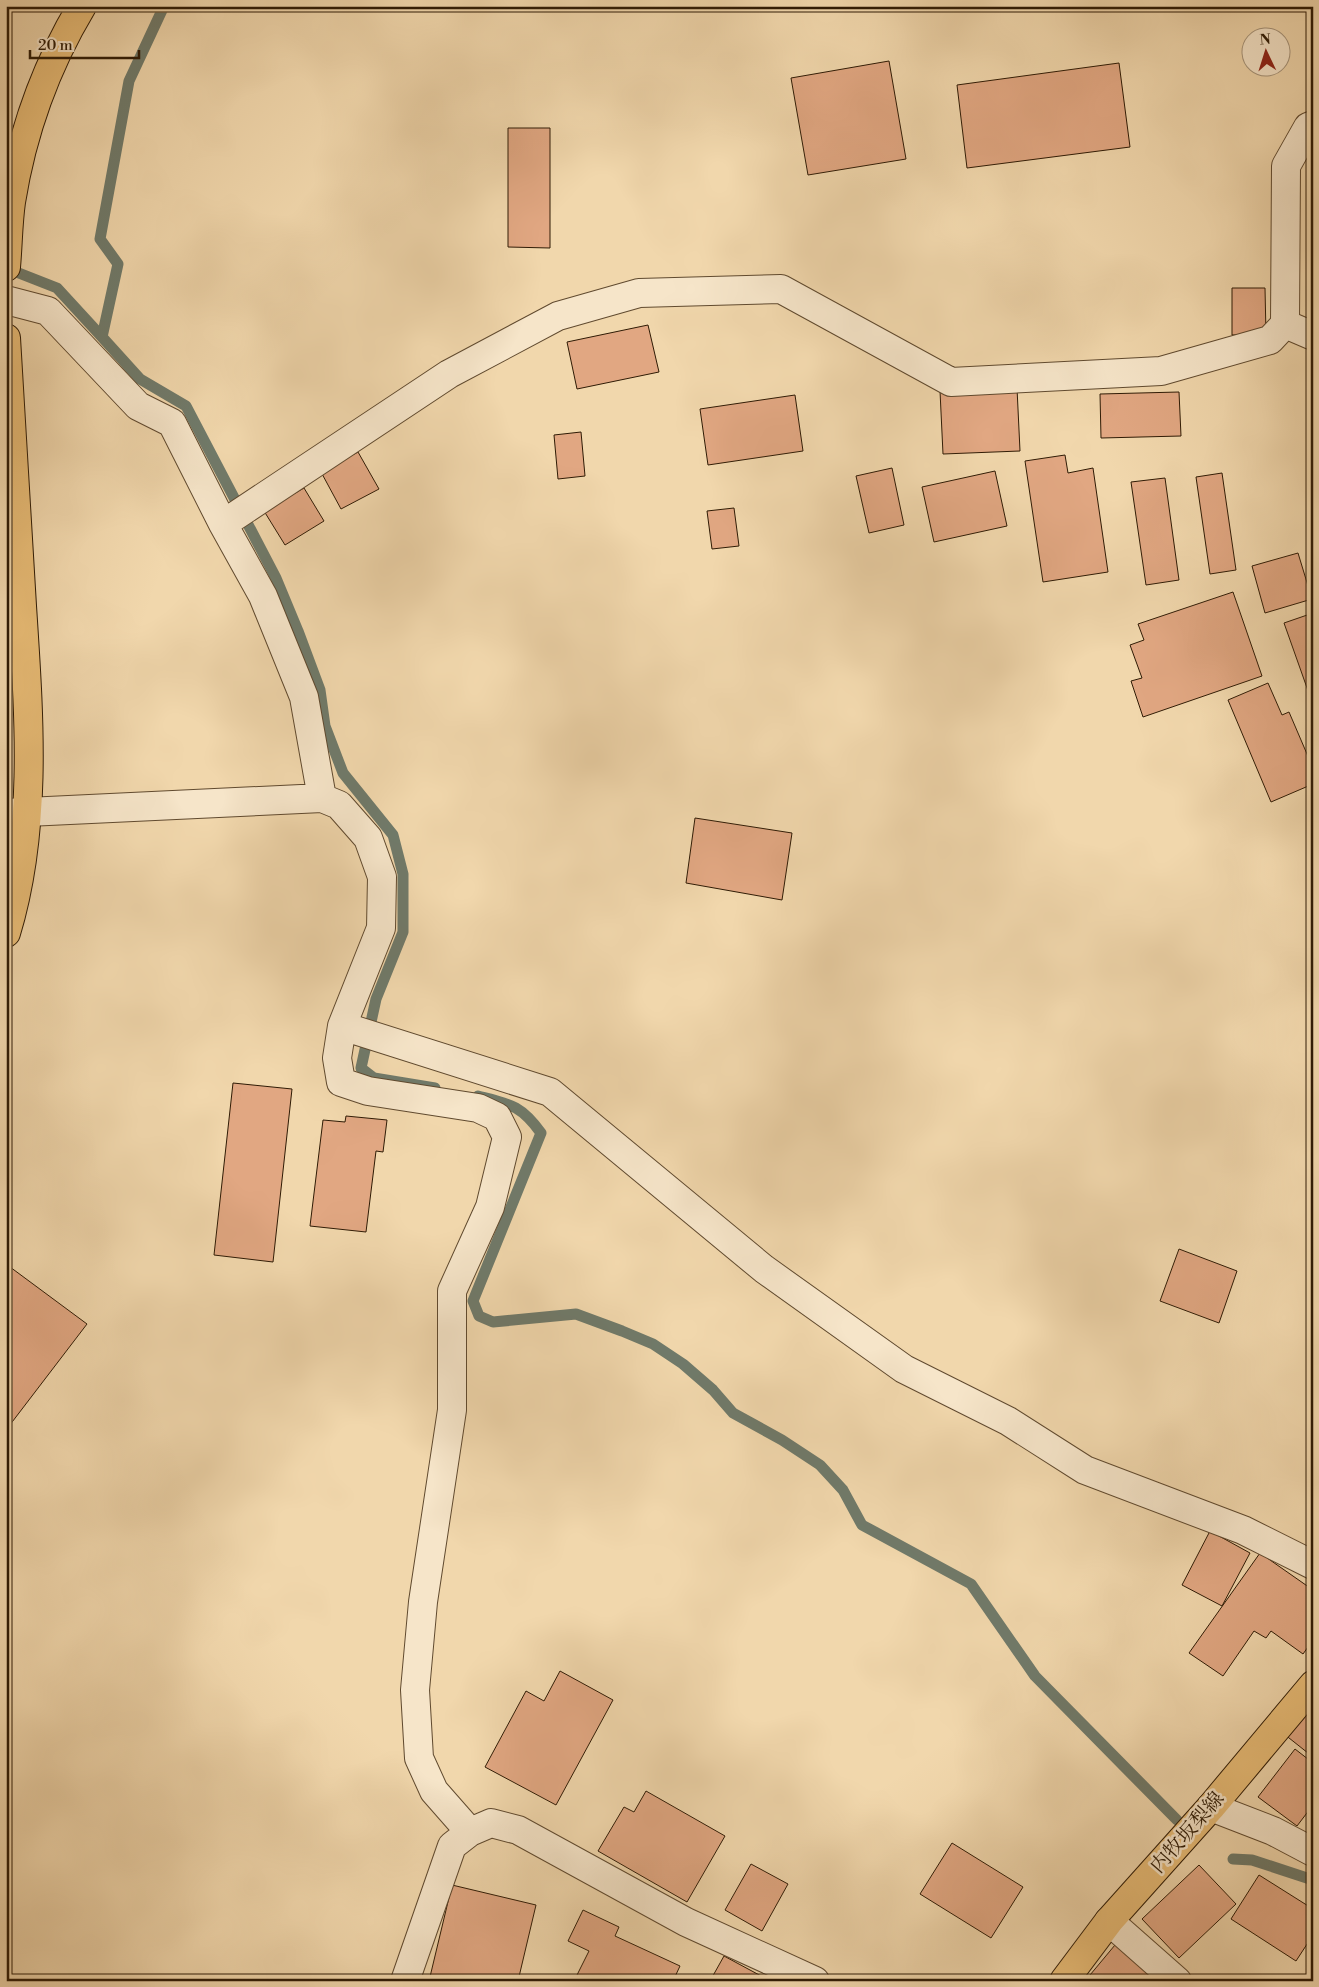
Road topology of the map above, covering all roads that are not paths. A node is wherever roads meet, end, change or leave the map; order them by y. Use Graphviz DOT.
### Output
graph roads {
  1 [pos="82,6"];
  2 [pos="1313,125"];
  3 [pos="6,266"];
  4 [pos="6,300"];
  5 [pos="1285,324"];
  6 [pos="1313,336"];
  7 [pos="6,338"];
  8 [pos="224,523"];
  9 [pos="322,798"];
  10 [pos="17,813"];
  11 [pos="6,933"];
  12 [pos="342,1026"];
  13 [pos="1313,1565"];
  14 [pos="1313,1685"];
  15 [pos="1211,1807"];
  16 [pos="470,1832"];
  17 [pos="1313,1852"];
  18 [pos="1109,1922"];
  19 [pos="404,1981"];
  20 [pos="815,1981"];
  21 [pos="1064,1981"];
  22 [pos="1177,1981"];
  1 -- 3 [label="main road"];
  2 -- 5 [label="street"];
  4 -- 8 [label="street"];
  5 -- 6 [label="street"];
  5 -- 8 [label="street"];
  7 -- 10 [label="main road"];
  8 -- 9 [label="street"];
  9 -- 10 [label="street"];
  9 -- 12 [label="street"];
  10 -- 11 [label="main road"];
  12 -- 13 [label="street"];
  12 -- 16 [label="street"];
  14 -- 15 [label="main road, 内牧坂梨線"];
  15 -- 17 [label="street"];
  15 -- 18 [label="main road, 内牧坂梨線"];
  16 -- 19 [label="street"];
  16 -- 20 [label="street"];
  18 -- 21 [label="main road, 内牧坂梨線"];
  18 -- 22 [label="street"];
}
